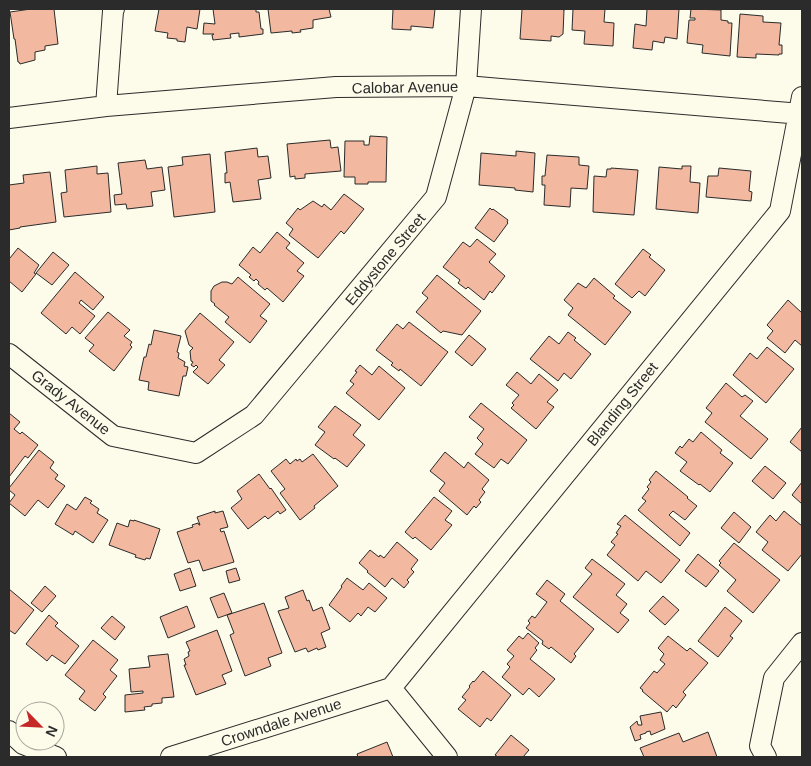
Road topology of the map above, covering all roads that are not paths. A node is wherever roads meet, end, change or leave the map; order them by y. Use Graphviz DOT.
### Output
graph roads {
  1 [pos="114,9"];
  2 [pos="471,9"];
  3 [pos="466,86"];
  4 [pos="106,106"];
  5 [pos="801,108"];
  6 [pos="9,118"];
  7 [pos="9,354"];
  8 [pos="196,453"];
  9 [pos="802,643"];
  10 [pos="391,688"];
  11 [pos="9,732"];
  12 [pos="56,757"];
  13 [pos="171,757"];
  14 [pos="447,757"];
  15 [pos="766,757"];
  1 -- 4 [label="street"];
  2 -- 3 [label="street, Eddystone Street"];
  3 -- 4 [label="street, Calobar Avenue"];
  3 -- 5 [label="street, Calobar Avenue"];
  3 -- 8 [label="street, Eddystone Street"];
  4 -- 6 [label="street, Calobar Avenue"];
  5 -- 10 [label="street, Blanding Street"];
  7 -- 8 [label="street, Grady Avenue"];
  9 -- 15 [label="street"];
  10 -- 13 [label="street, Crowndale Avenue"];
  10 -- 14 [label="street"];
  11 -- 12 [label="street"];
}
